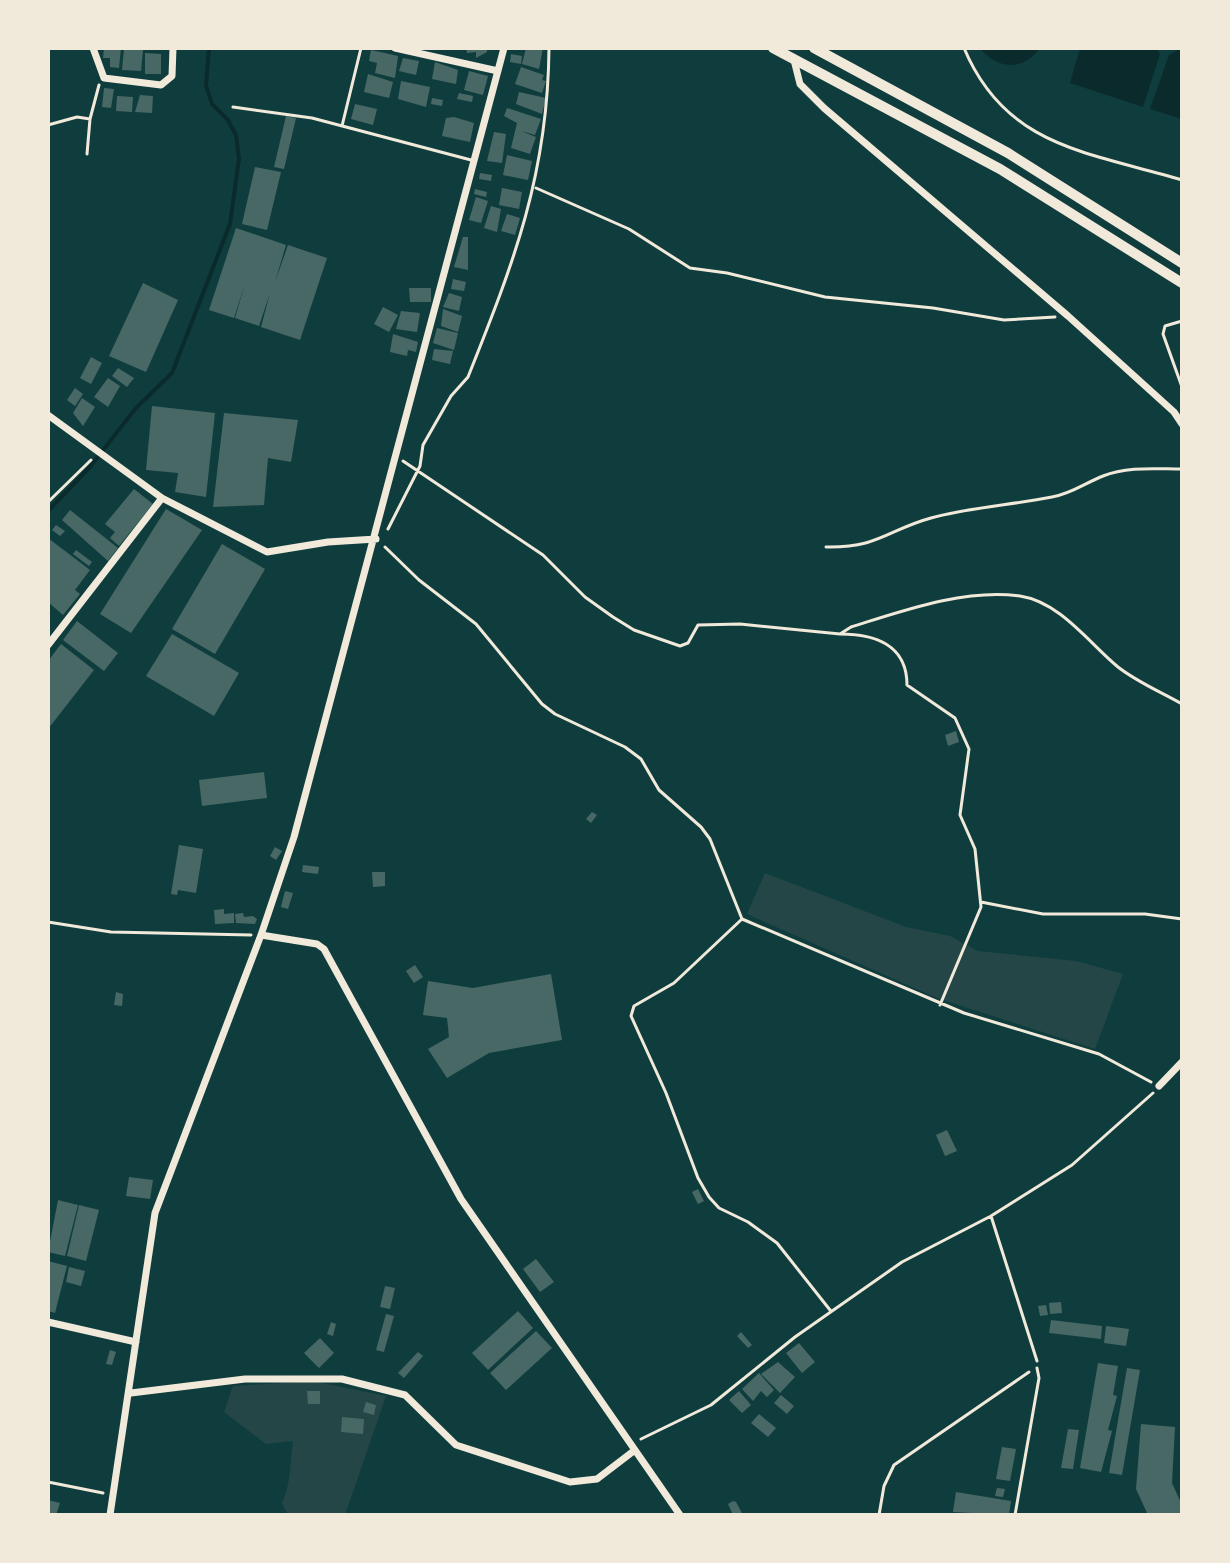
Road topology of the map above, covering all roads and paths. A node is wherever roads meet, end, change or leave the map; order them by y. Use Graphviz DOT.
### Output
graph roads {
  1 [pos="93,48"];
  2 [pos="173,48"];
  3 [pos="361,48"];
  4 [pos="395,48"];
  5 [pos="504,48"];
  6 [pos="549,48"];
  7 [pos="773,48"];
  8 [pos="814,48"];
  9 [pos="964,48"];
  10 [pos="405,49"];
  11 [pos="794,60"];
  12 [pos="498,71"];
  13 [pos="104,78"];
  14 [pos="233,107"];
  15 [pos="90,119"];
  16 [pos="48,125"];
  17 [pos="341,127"];
  18 [pos="87,154"];
  19 [pos="475,161"];
  20 [pos="1182,180"];
  21 [pos="536,188"];
  22 [pos="1182,263"];
  23 [pos="1182,283"];
  24 [pos="1068,316"];
  25 [pos="1182,321"];
  26 [pos="1182,387"];
  27 [pos="48,415"];
  28 [pos="1182,424"];
  29 [pos="98,452"];
  30 [pos="396,458"];
  31 [pos="1182,469"];
  32 [pos="419,470"];
  33 [pos="162,498"];
  34 [pos="48,502"];
  35 [pos="376,539"];
  36 [pos="826,547"];
  37 [pos="840,634"];
  38 [pos="48,645"];
  39 [pos="1182,704"];
  40 [pos="981,902"];
  41 [pos="742,919"];
  42 [pos="1182,919"];
  43 [pos="48,922"];
  44 [pos="261,935"];
  45 [pos="940,1005"];
  46 [pos="1182,1062"];
  47 [pos="1159,1086"];
  48 [pos="991,1216"];
  49 [pos="830,1310"];
  50 [pos="48,1322"];
  51 [pos="136,1342"];
  52 [pos="1037,1368"];
  53 [pos="131,1393"];
  54 [pos="633,1448"];
  55 [pos="1182,1477"];
  56 [pos="48,1482"];
  57 [pos="1182,1485"];
  58 [pos="114,1495"];
  59 [pos="110,1515"];
  60 [pos="680,1515"];
  61 [pos="879,1515"];
  62 [pos="1015,1515"];
  1 -- 13 [label="street"];
  2 -- 13 [label="street"];
  3 -- 17 [label="lane"];
  4 -- 10 [label="street"];
  5 -- 12 [label="street"];
  6 -- 21 [label="path"];
  7 -- 11 [label="main road"];
  8 -- 22 [label="main road"];
  9 -- 20 [label="lane"];
  10 -- 12 [label="street"];
  11 -- 23 [label="main road"];
  11 -- 24 [label="street"];
  12 -- 19 [label="street"];
  13 -- 15 [label="path"];
  14 -- 17 [label="lane"];
  15 -- 16 [label="path"];
  15 -- 18 [label="path"];
  17 -- 19 [label="lane"];
  19 -- 30 [label="street"];
  21 -- 24 [label="path"];
  21 -- 32 [label="path"];
  24 -- 28 [label="street"];
  25 -- 26 [label="path"];
  27 -- 29 [label="street"];
  29 -- 33 [label="street"];
  29 -- 34 [label="path"];
  30 -- 32 [label="path"];
  30 -- 35 [label="street"];
  31 -- 36 [label="path"];
  32 -- 35 [label="path"];
  32 -- 37 [label="path"];
  33 -- 35 [label="street"];
  33 -- 38 [label="street"];
  35 -- 41 [label="path"];
  35 -- 44 [label="street"];
  37 -- 39 [label="path"];
  37 -- 40 [label="path"];
  40 -- 42 [label="path"];
  40 -- 45 [label="path"];
  41 -- 45 [label="path"];
  41 -- 49 [label="path"];
  43 -- 44 [label="path"];
  44 -- 51 [label="street"];
  44 -- 54 [label="street"];
  45 -- 47 [label="path"];
  46 -- 47 [label="street"];
  47 -- 48 [label="path"];
  48 -- 49 [label="path"];
  48 -- 52 [label="path"];
  49 -- 54 [label="path"];
  50 -- 51 [label="street"];
  51 -- 53 [label="street"];
  52 -- 61 [label="path"];
  52 -- 62 [label="lane"];
  53 -- 54 [label="street"];
  53 -- 58 [label="street"];
  54 -- 60 [label="street"];
  55 -- 57 [label="lane"];
  56 -- 58 [label="path"];
  58 -- 59 [label="street"];
}
